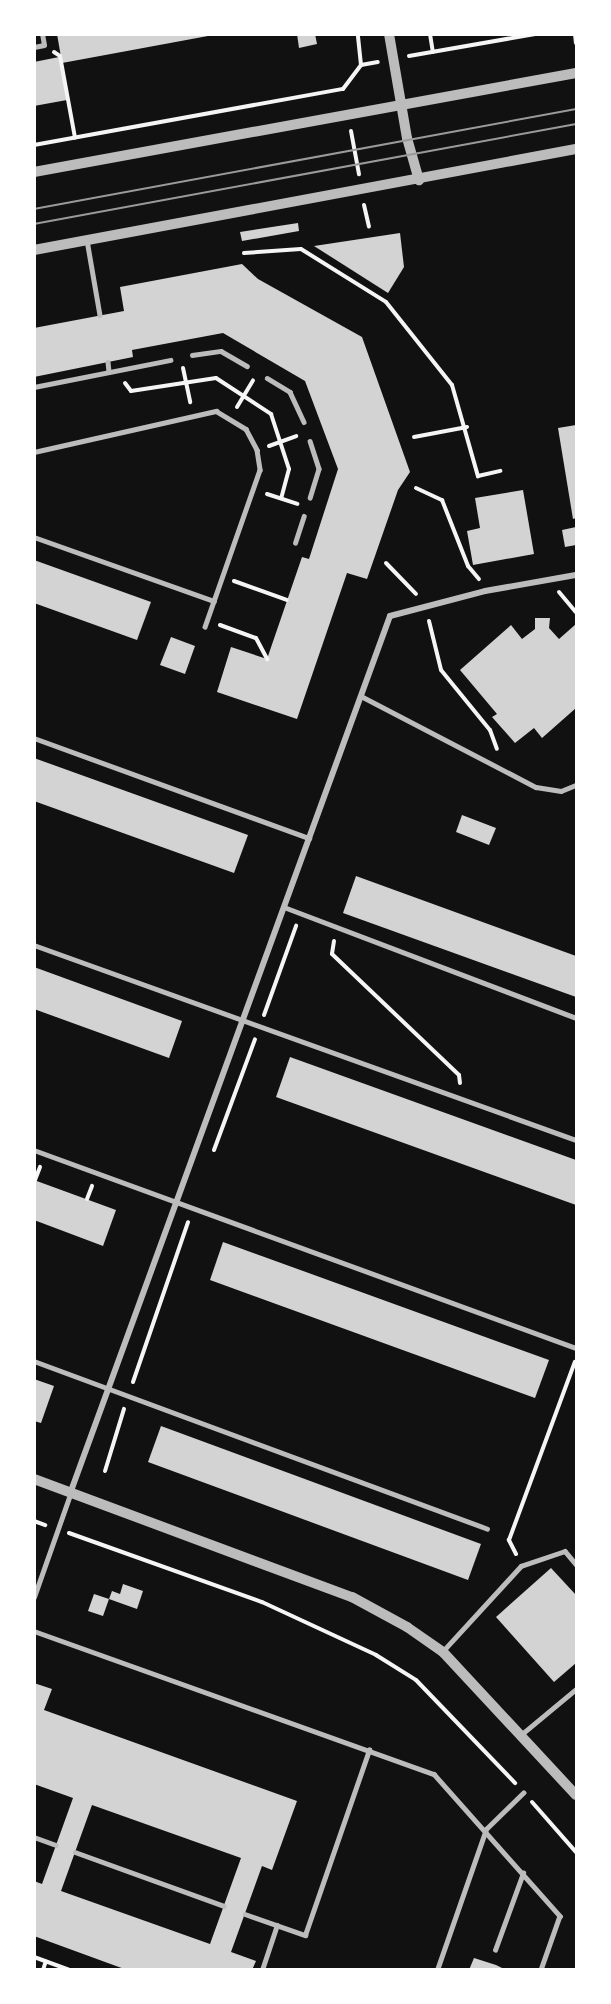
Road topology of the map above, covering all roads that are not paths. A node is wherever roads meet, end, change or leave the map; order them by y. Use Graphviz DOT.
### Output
graph roads {
  1 [pos="42,34"];
  2 [pos="389,34"];
  3 [pos="34,46"];
  4 [pos="576,73"];
  5 [pos="403,105"];
  6 [pos="576,149"];
  7 [pos="34,172"];
  8 [pos="419,180"];
  9 [pos="87,240"];
  10 [pos="34,250"];
  11 [pos="100,315"];
  12 [pos="192,355"];
  13 [pos="170,360"];
  14 [pos="108,362"];
  15 [pos="247,366"];
  16 [pos="109,372"];
  17 [pos="267,378"];
  18 [pos="34,387"];
  19 [pos="304,422"];
  20 [pos="310,441"];
  21 [pos="34,452"];
  22 [pos="310,498"];
  23 [pos="304,516"];
  24 [pos="34,537"];
  25 [pos="295,543"];
  26 [pos="576,575"];
  27 [pos="214,601"];
  28 [pos="205,627"];
  29 [pos="361,696"];
  30 [pos="34,738"];
  31 [pos="576,785"];
  32 [pos="309,837"];
  33 [pos="284,907"];
  34 [pos="34,945"];
  35 [pos="576,1018"];
  36 [pos="242,1021"];
  37 [pos="576,1140"];
  38 [pos="34,1150"];
  39 [pos="176,1203"];
  40 [pos="576,1348"];
  41 [pos="34,1360"];
  42 [pos="109,1388"];
  43 [pos="34,1479"];
  44 [pos="71,1491"];
  45 [pos="487,1529"];
  46 [pos="576,1564"];
  47 [pos="34,1597"];
  48 [pos="34,1631"];
  49 [pos="442,1652"];
  50 [pos="576,1689"];
  51 [pos="522,1734"];
  52 [pos="369,1750"];
  53 [pos="524,1793"];
  54 [pos="576,1795"];
  55 [pos="486,1829"];
  56 [pos="34,1837"];
  57 [pos="57,1845"];
  58 [pos="75,1852"];
  59 [pos="523,1873"];
  60 [pos="224,1906"];
  61 [pos="245,1914"];
  62 [pos="278,1925"];
  63 [pos="495,1950"];
  64 [pos="262,1970"];
  65 [pos="437,1970"];
  66 [pos="541,1970"];
  1 -- 3 [label="lane"];
  2 -- 5 [label="street"];
  4 -- 5 [label="street"];
  5 -- 7 [label="street"];
  5 -- 8 [label="street"];
  6 -- 8 [label="street"];
  8 -- 9 [label="street"];
  9 -- 10 [label="street"];
  9 -- 11 [label="lane"];
  12 -- 15 [label="lane"];
  13 -- 16 [label="lane"];
  14 -- 16 [label="lane"];
  16 -- 18 [label="lane"];
  17 -- 19 [label="lane"];
  20 -- 22 [label="lane"];
  21 -- 27 [label="lane"];
  23 -- 25 [label="lane"];
  24 -- 27 [label="lane"];
  26 -- 29 [label="street"];
  27 -- 28 [label="lane"];
  29 -- 31 [label="lane"];
  29 -- 32 [label="street"];
  30 -- 32 [label="lane"];
  32 -- 33 [label="street"];
  33 -- 35 [label="lane"];
  33 -- 36 [label="street"];
  34 -- 36 [label="lane"];
  36 -- 37 [label="lane"];
  36 -- 39 [label="street"];
  38 -- 39 [label="lane"];
  39 -- 40 [label="lane"];
  39 -- 42 [label="street"];
  41 -- 42 [label="lane"];
  42 -- 44 [label="street"];
  42 -- 45 [label="lane"];
  43 -- 44 [label="street"];
  44 -- 47 [label="lane"];
  44 -- 49 [label="street"];
  46 -- 49 [label="lane"];
  48 -- 52 [label="lane"];
  49 -- 51 [label="street"];
  50 -- 51 [label="lane"];
  51 -- 54 [label="street"];
  52 -- 55 [label="lane"];
  52 -- 62 [label="lane"];
  53 -- 55 [label="lane"];
  55 -- 59 [label="lane"];
  55 -- 65 [label="lane"];
  56 -- 57 [label="lane"];
  58 -- 60 [label="lane"];
  59 -- 63 [label="lane"];
  59 -- 66 [label="lane"];
  61 -- 62 [label="lane"];
  62 -- 64 [label="lane"];
}
